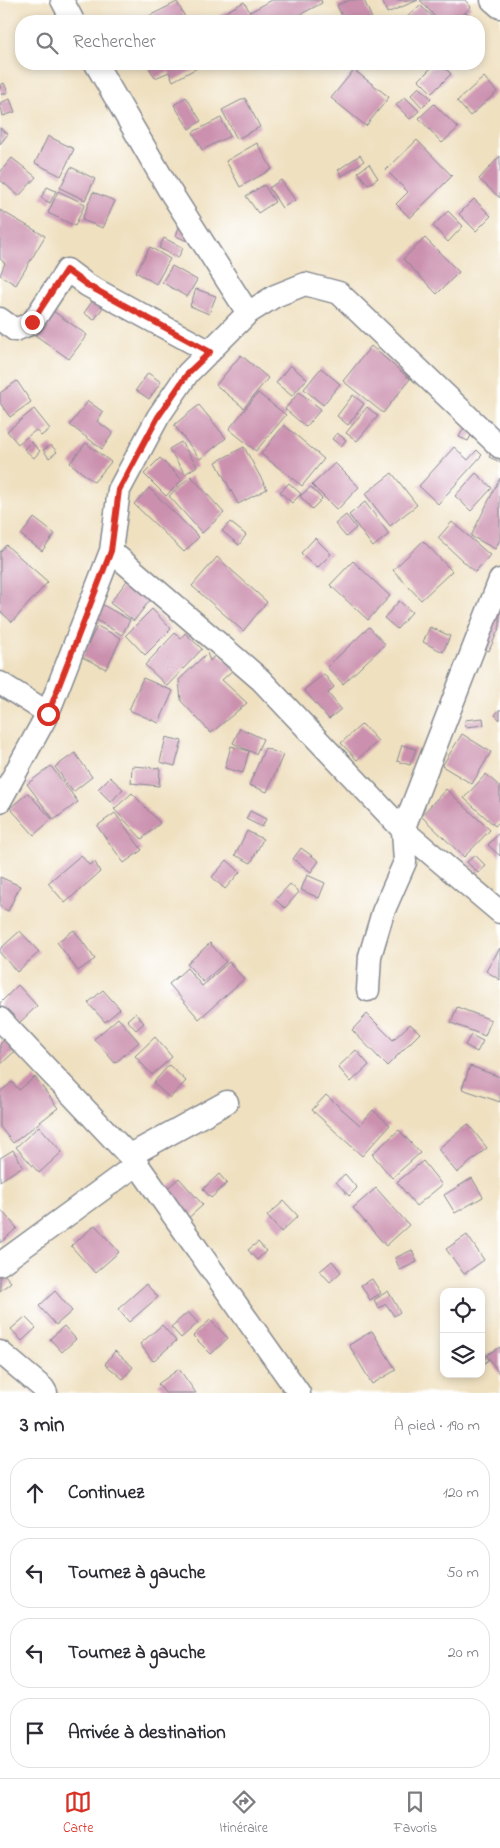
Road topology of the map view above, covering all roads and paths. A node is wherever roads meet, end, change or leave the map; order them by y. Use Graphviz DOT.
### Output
graph roads {
  1 [pos="62,0"];
  2 [pos="492,0"];
  3 [pos="500,7"];
  4 [pos="70,15"];
  5 [pos="99,70"];
  6 [pos="248,313"];
  7 [pos="0,319"];
  8 [pos="210,352"];
  9 [pos="500,447"];
  10 [pos="111,551"];
  11 [pos="500,580"];
  12 [pos="0,683"];
  13 [pos="48,714"];
  14 [pos="0,801"];
  15 [pos="403,830"];
  16 [pos="500,912"];
  17 [pos="368,990"];
  18 [pos="0,1018"];
  19 [pos="226,1102"];
  20 [pos="133,1160"];
  21 [pos="0,1264"];
  22 [pos="0,1352"];
  23 [pos="46,1393"];
  24 [pos="300,1393"];
  1 -- 4 [label="street"];
  2 -- 3 [label="street"];
  5 -- 6 [label="street"];
  6 -- 8 [label="street"];
  6 -- 9 [label="street"];
  7 -- 8 [label="street"];
  8 -- 10 [label="street"];
  10 -- 13 [label="street"];
  10 -- 15 [label="street"];
  11 -- 15 [label="street"];
  12 -- 13 [label="street"];
  13 -- 14 [label="street"];
  15 -- 16 [label="street"];
  15 -- 17 [label="street"];
  18 -- 20 [label="street"];
  19 -- 20 [label="street"];
  20 -- 21 [label="street"];
  20 -- 24 [label="street"];
  22 -- 23 [label="street"];
}
